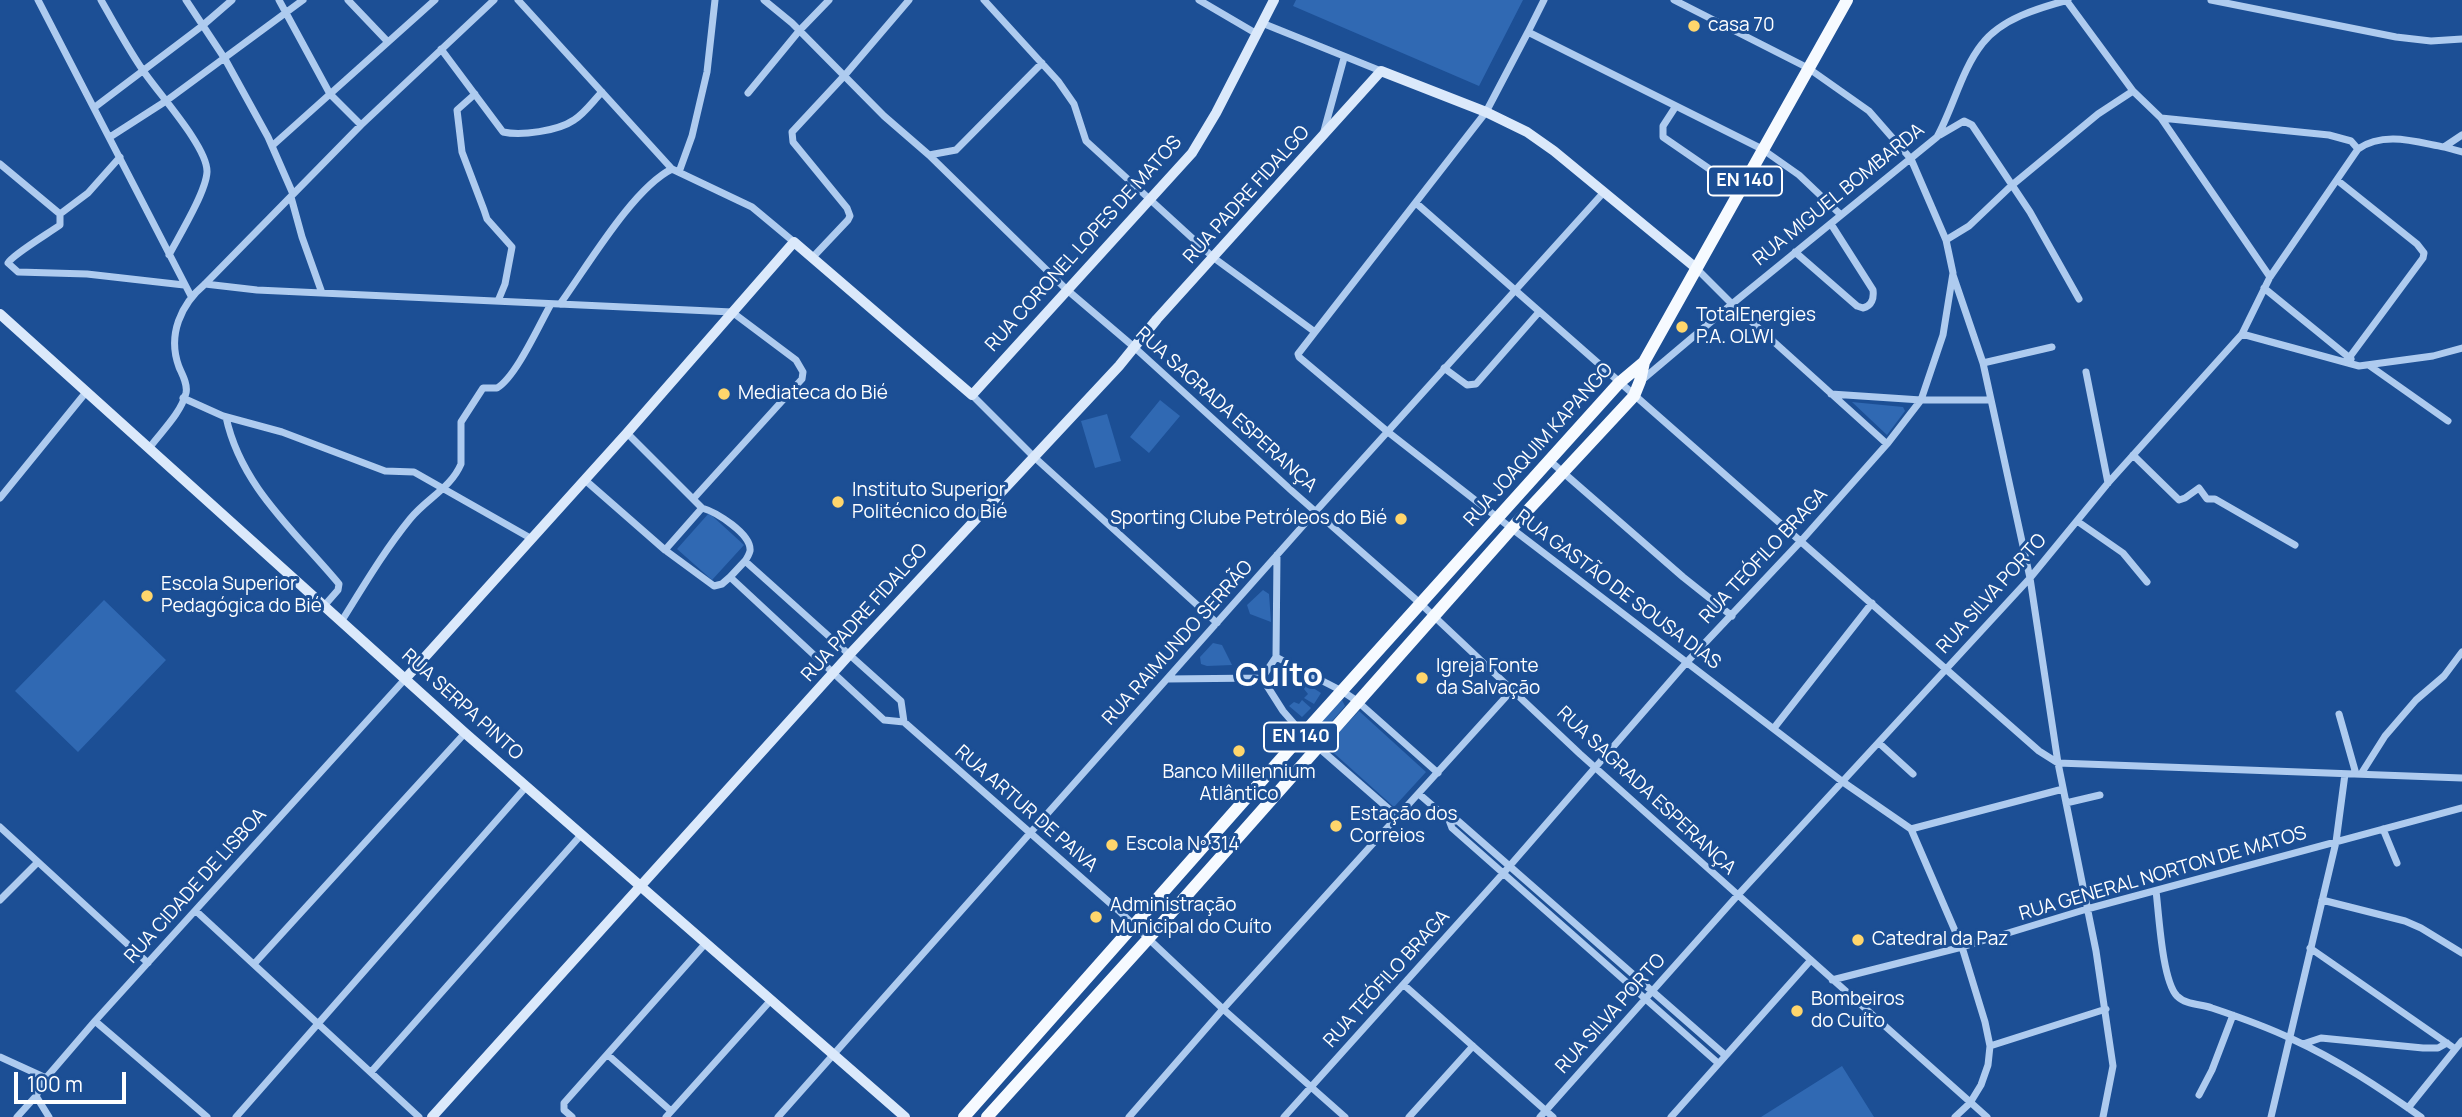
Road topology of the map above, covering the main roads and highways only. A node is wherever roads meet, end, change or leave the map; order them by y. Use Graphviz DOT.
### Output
graph roads {
  1 [pos="1847,0"];
  2 [pos="1644,362"];
  3 [pos="1468,552"];
  4 [pos="1480,564"];
  5 [pos="1454,568"];
  6 [pos="1466,579"];
  7 [pos="1221,828"];
  8 [pos="1234,841"];
  9 [pos="1071,998"];
  10 [pos="1083,1010"];
  11 [pos="1006,1071"];
  12 [pos="1018,1083"];
  13 [pos="964,1117"];
  14 [pos="987,1117"];
  1 -- 2 [label="main road, EN 140"];
  2 -- 3 [label="main road, RUA JOAQUIM KAPANGO / EN 140"];
  2 -- 4 [label="main road, RUA JOAQUIM KAPANGO / EN 140"];
  3 -- 4 [label="main road"];
  3 -- 5 [label="main road, RUA JOAQUIM KAPANGO / EN 140"];
  4 -- 6 [label="main road, RUA JOAQUIM KAPANGO / EN 140"];
  5 -- 6 [label="main road"];
  5 -- 7 [label="main road, RUA JOAQUIM KAPANGO / EN 140"];
  6 -- 8 [label="main road, RUA JOAQUIM KAPANGO / EN 140"];
  7 -- 8 [label="main road"];
  7 -- 9 [label="main road, RUA JOAQUIM KAPANGO / EN 140"];
  8 -- 10 [label="main road, RUA JOAQUIM KAPANGO / EN 140"];
  9 -- 10 [label="main road"];
  9 -- 11 [label="main road, RUA JOAQUIM KAPANGO / EN 140"];
  10 -- 12 [label="main road, RUA JOAQUIM KAPANGO / EN 140"];
  11 -- 12 [label="main road"];
  11 -- 13 [label="main road, RUA JOAQUIM KAPANGO / EN 140"];
  12 -- 14 [label="main road, RUA JOAQUIM KAPANGO / EN 140"];
}
